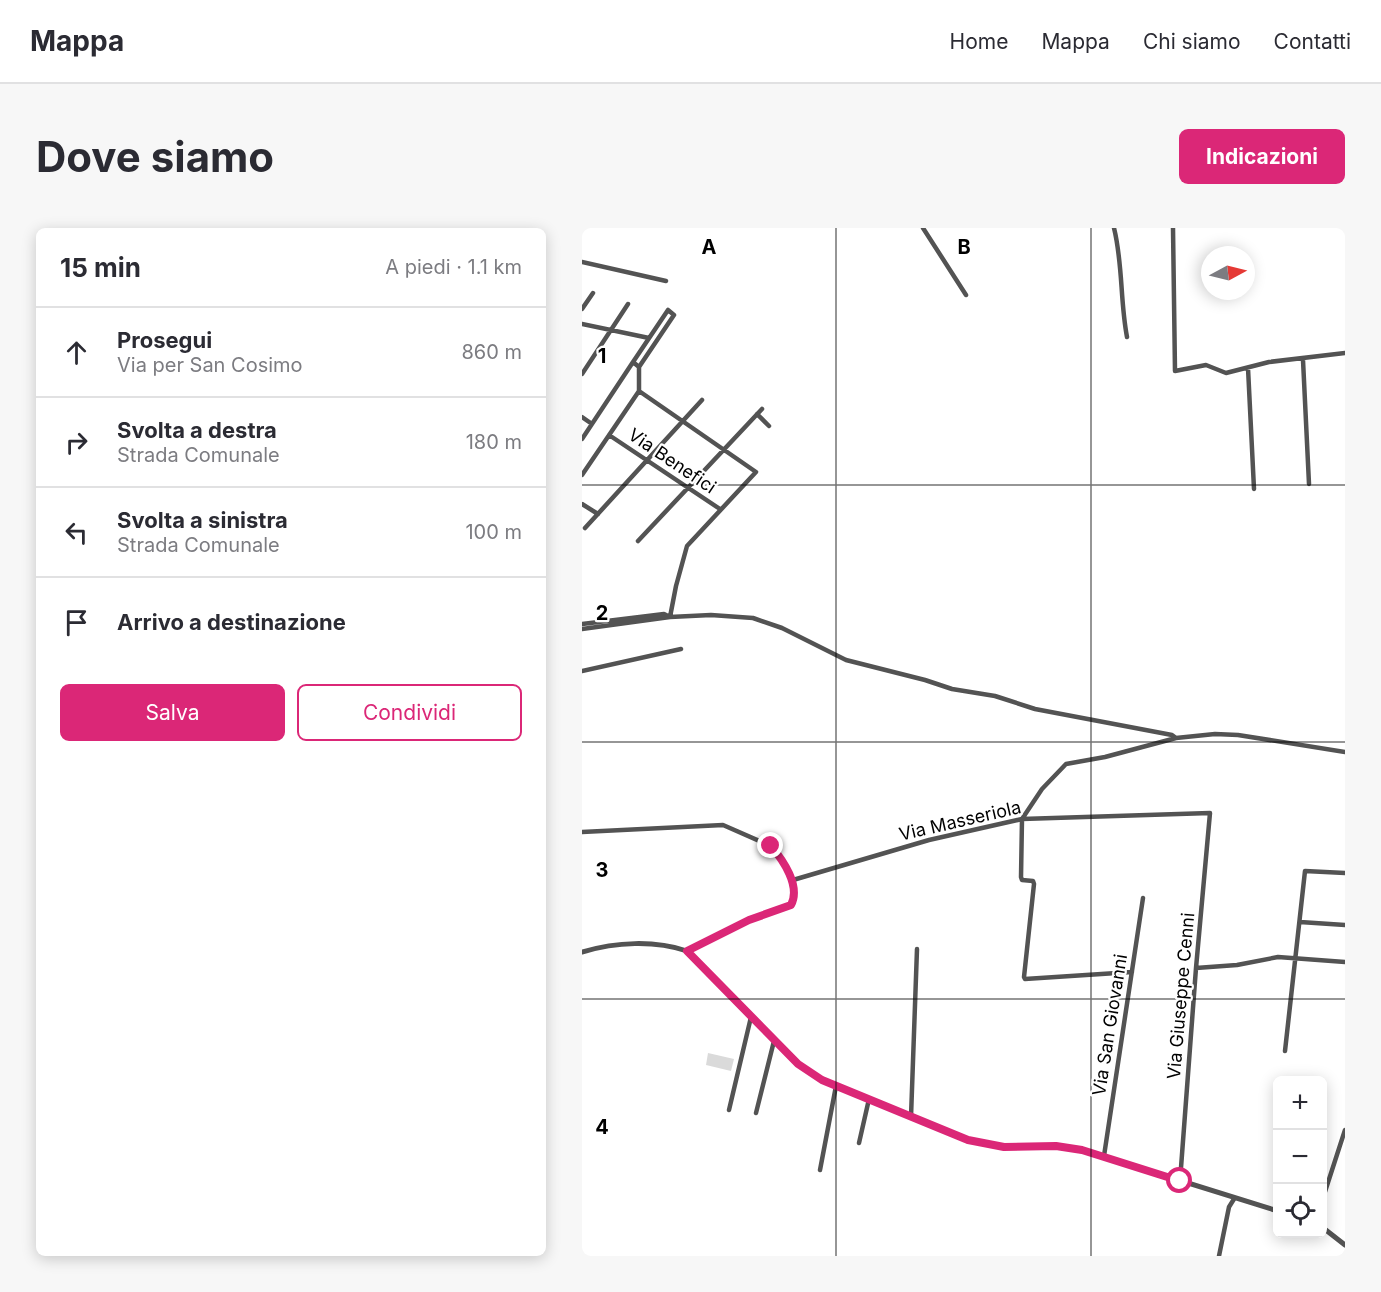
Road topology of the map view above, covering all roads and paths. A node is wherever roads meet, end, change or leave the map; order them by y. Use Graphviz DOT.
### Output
graph roads {
  1 [pos="923,228"];
  2 [pos="1114,228"];
  3 [pos="1173,228"];
  4 [pos="582,262"];
  5 [pos="666,281"];
  6 [pos="593,293"];
  7 [pos="966,295"];
  8 [pos="628,304"];
  9 [pos="582,309"];
  10 [pos="582,324"];
  11 [pos="611,329"];
  12 [pos="1127,337"];
  13 [pos="649,338"];
  14 [pos="1345,353"];
  15 [pos="1303,360"];
  16 [pos="633,362"];
  17 [pos="639,367"];
  18 [pos="1248,368"];
  19 [pos="582,374"];
  20 [pos="639,391"];
  21 [pos="702,400"];
  22 [pos="762,409"];
  23 [pos="757,414"];
  24 [pos="582,417"];
  25 [pos="683,422"];
  26 [pos="592,424"];
  27 [pos="769,426"];
  28 [pos="609,435"];
  29 [pos="582,439"];
  30 [pos="723,451"];
  31 [pos="647,460"];
  32 [pos="582,475"];
  33 [pos="1310,484"];
  34 [pos="688,488"];
  35 [pos="1254,489"];
  36 [pos="582,504"];
  37 [pos="720,509"];
  38 [pos="598,514"];
  39 [pos="585,528"];
  40 [pos="638,541"];
  41 [pos="670,617"];
  42 [pos="582,624"];
  43 [pos="582,629"];
  44 [pos="681,649"];
  45 [pos="582,671"];
  46 [pos="1176,738"];
  47 [pos="1345,752"];
  48 [pos="1210,813"];
  49 [pos="1022,819"];
  50 [pos="582,832"];
  51 [pos="1345,873"];
  52 [pos="793,880"];
  53 [pos="1143,898"];
  54 [pos="1300,922"];
  55 [pos="1345,925"];
  56 [pos="917,950"];
  57 [pos="687,951"];
  58 [pos="582,952"];
  59 [pos="1297,958"];
  60 [pos="1345,962"];
  61 [pos="1196,968"];
  62 [pos="1132,972"];
  63 [pos="751,1017"];
  64 [pos="774,1041"];
  65 [pos="1286,1051"];
  66 [pos="836,1086"];
  67 [pos="869,1099"];
  68 [pos="729,1110"];
  69 [pos="756,1113"];
  70 [pos="911,1117"];
  71 [pos="1345,1130"];
  72 [pos="859,1143"];
  73 [pos="1104,1156"];
  74 [pos="820,1170"];
  75 [pos="1180,1181"];
  76 [pos="1327,1188"];
  77 [pos="1234,1199"];
  78 [pos="1273,1210"];
  79 [pos="1327,1230"];
  80 [pos="1345,1245"];
  81 [pos="1219,1256"];
  1 -- 7 [label="street"];
  2 -- 12 [label="street"];
  3 -- 18 [label="street"];
  4 -- 5 [label="street"];
  6 -- 9 [label="street"];
  8 -- 11 [label="street"];
  10 -- 11 [label="street"];
  11 -- 13 [label="street"];
  11 -- 19 [label="street"];
  13 -- 16 [label="street"];
  13 -- 17 [label="street"];
  14 -- 15 [label="street"];
  15 -- 18 [label="street"];
  15 -- 33 [label="street"];
  16 -- 17 [label="street"];
  16 -- 26 [label="street"];
  17 -- 20 [label="street"];
  18 -- 35 [label="street"];
  20 -- 25 [label="street"];
  20 -- 28 [label="street"];
  21 -- 25 [label="street"];
  22 -- 23 [label="street"];
  23 -- 27 [label="street"];
  23 -- 30 [label="street"];
  24 -- 26 [label="street"];
  25 -- 30 [label="street"];
  25 -- 31 [label="street"];
  26 -- 29 [label="street"];
  28 -- 31 [label="street, Via Benefici"];
  28 -- 32 [label="street"];
  30 -- 34 [label="street"];
  30 -- 37 [label="street"];
  31 -- 34 [label="street, Via Benefici"];
  31 -- 38 [label="street"];
  34 -- 37 [label="street, Via Benefici"];
  34 -- 40 [label="street"];
  36 -- 38 [label="street"];
  37 -- 41 [label="street"];
  38 -- 39 [label="street"];
  41 -- 42 [label="street"];
  41 -- 43 [label="street"];
  41 -- 46 [label="street"];
  44 -- 45 [label="street"];
  46 -- 47 [label="street"];
  46 -- 49 [label="street"];
  48 -- 49 [label="street, Via Masseriola"];
  48 -- 61 [label="street, Via Giuseppe Cenni"];
  49 -- 52 [label="street, Via Masseriola"];
  49 -- 62 [label="street"];
  50 -- 52 [label="street"];
  51 -- 54 [label="street"];
  52 -- 57 [label="street"];
  53 -- 62 [label="street, Via San Giovanni"];
  54 -- 55 [label="street"];
  54 -- 59 [label="street"];
  56 -- 70 [label="street"];
  57 -- 58 [label="street"];
  57 -- 63 [label="street"];
  59 -- 60 [label="street"];
  59 -- 61 [label="street"];
  59 -- 65 [label="street"];
  61 -- 75 [label="street, Via Giuseppe Cenni"];
  62 -- 73 [label="street, Via San Giovanni"];
  63 -- 64 [label="street"];
  63 -- 68 [label="street"];
  64 -- 66 [label="street"];
  64 -- 69 [label="street"];
  66 -- 67 [label="street"];
  66 -- 74 [label="street"];
  67 -- 70 [label="street"];
  67 -- 72 [label="street"];
  70 -- 73 [label="street"];
  71 -- 76 [label="street"];
  73 -- 75 [label="street"];
  75 -- 77 [label="street"];
  77 -- 78 [label="street"];
  77 -- 81 [label="street"];
  79 -- 80 [label="street"];
}
